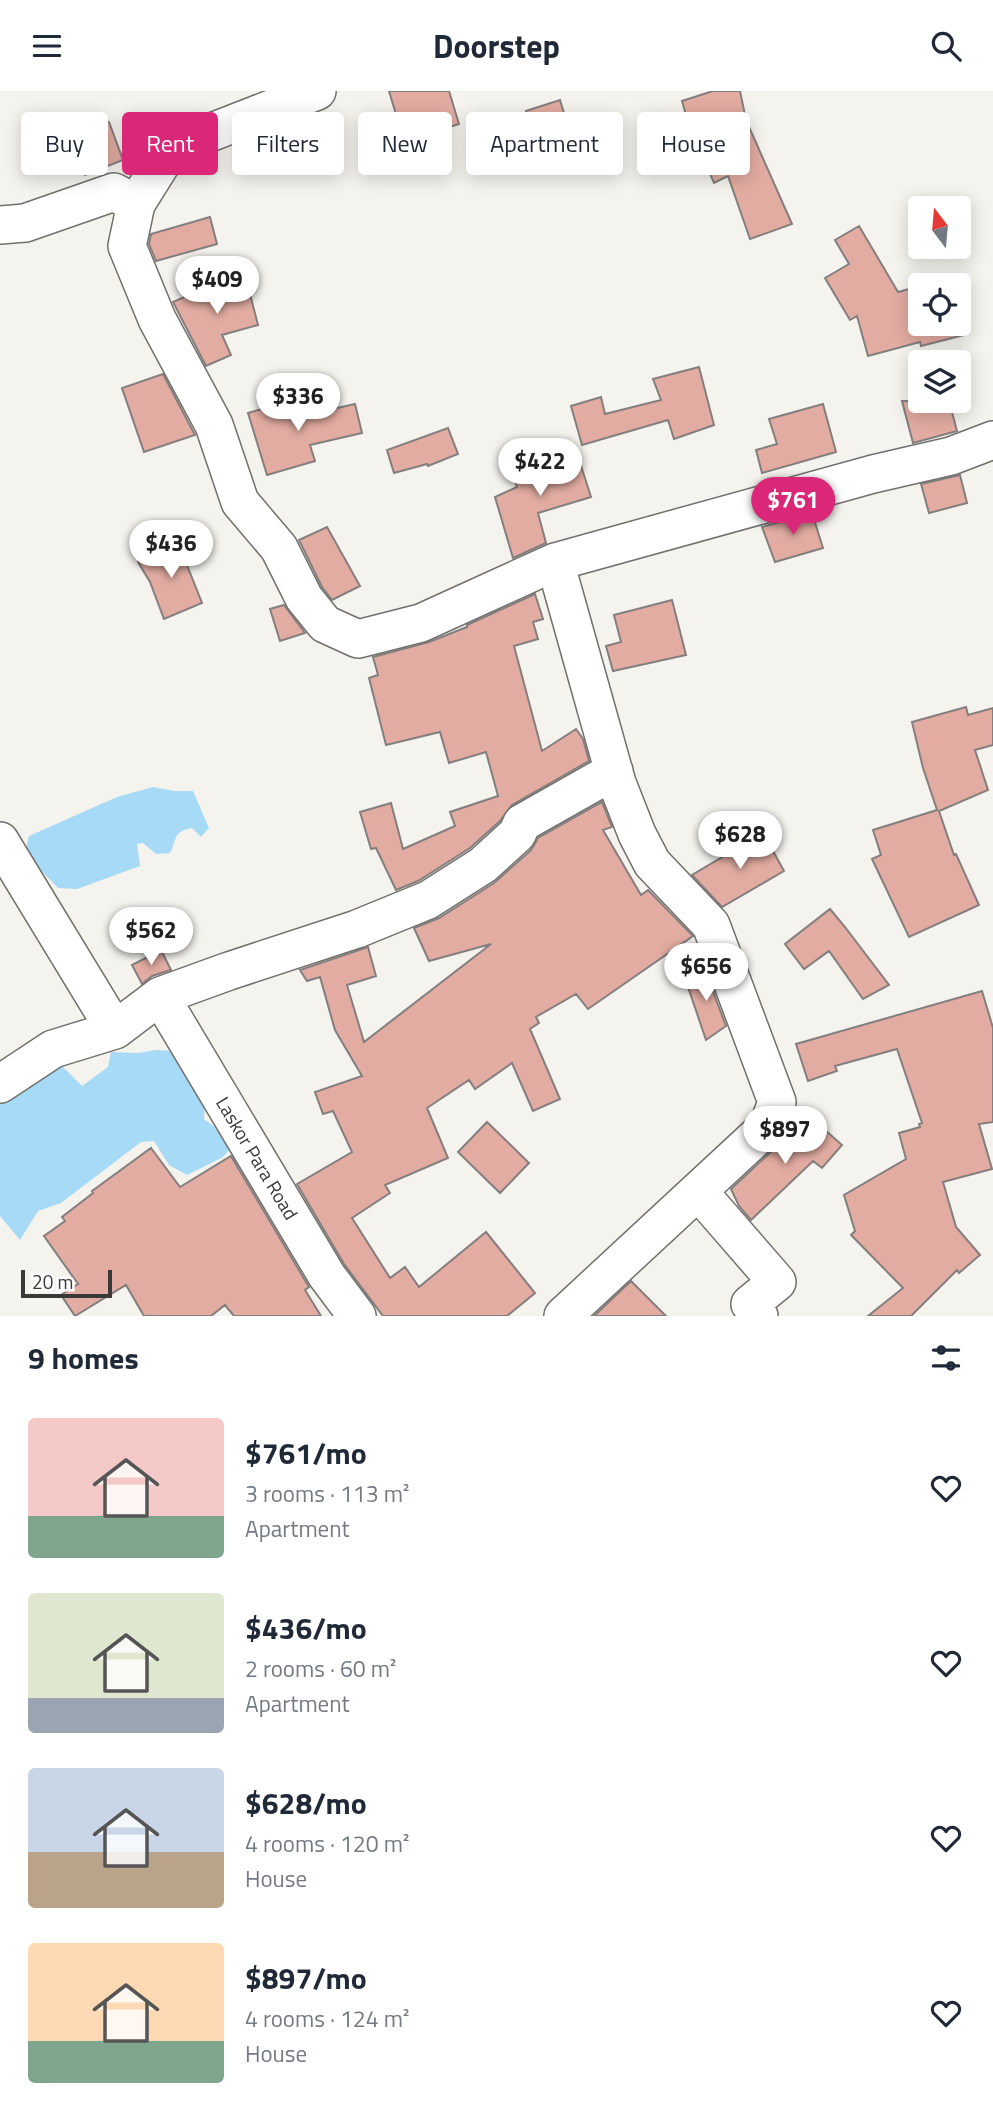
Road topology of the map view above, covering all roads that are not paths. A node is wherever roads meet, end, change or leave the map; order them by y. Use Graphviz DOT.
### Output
graph roads {
  1 [pos="317,91"];
  2 [pos="136,204"];
  3 [pos="0,225"];
  4 [pos="993,440"];
  5 [pos="555,562"];
  6 [pos="614,771"];
  7 [pos="0,841"];
  8 [pos="160,996"];
  9 [pos="115,1030"];
  10 [pos="0,1084"];
  11 [pos="698,1191"];
  12 [pos="357,1316"];
  13 [pos="563,1316"];
  14 [pos="759,1316"];
  1 -- 2 [label="street"];
  2 -- 3 [label="street"];
  2 -- 5 [label="street"];
  4 -- 5 [label="street"];
  5 -- 6 [label="street"];
  6 -- 8 [label="street"];
  6 -- 11 [label="street"];
  7 -- 9 [label="street"];
  8 -- 9 [label="street"];
  8 -- 12 [label="street, Laskor Para Road"];
  9 -- 10 [label="street"];
  11 -- 13 [label="street"];
  11 -- 14 [label="street"];
}
